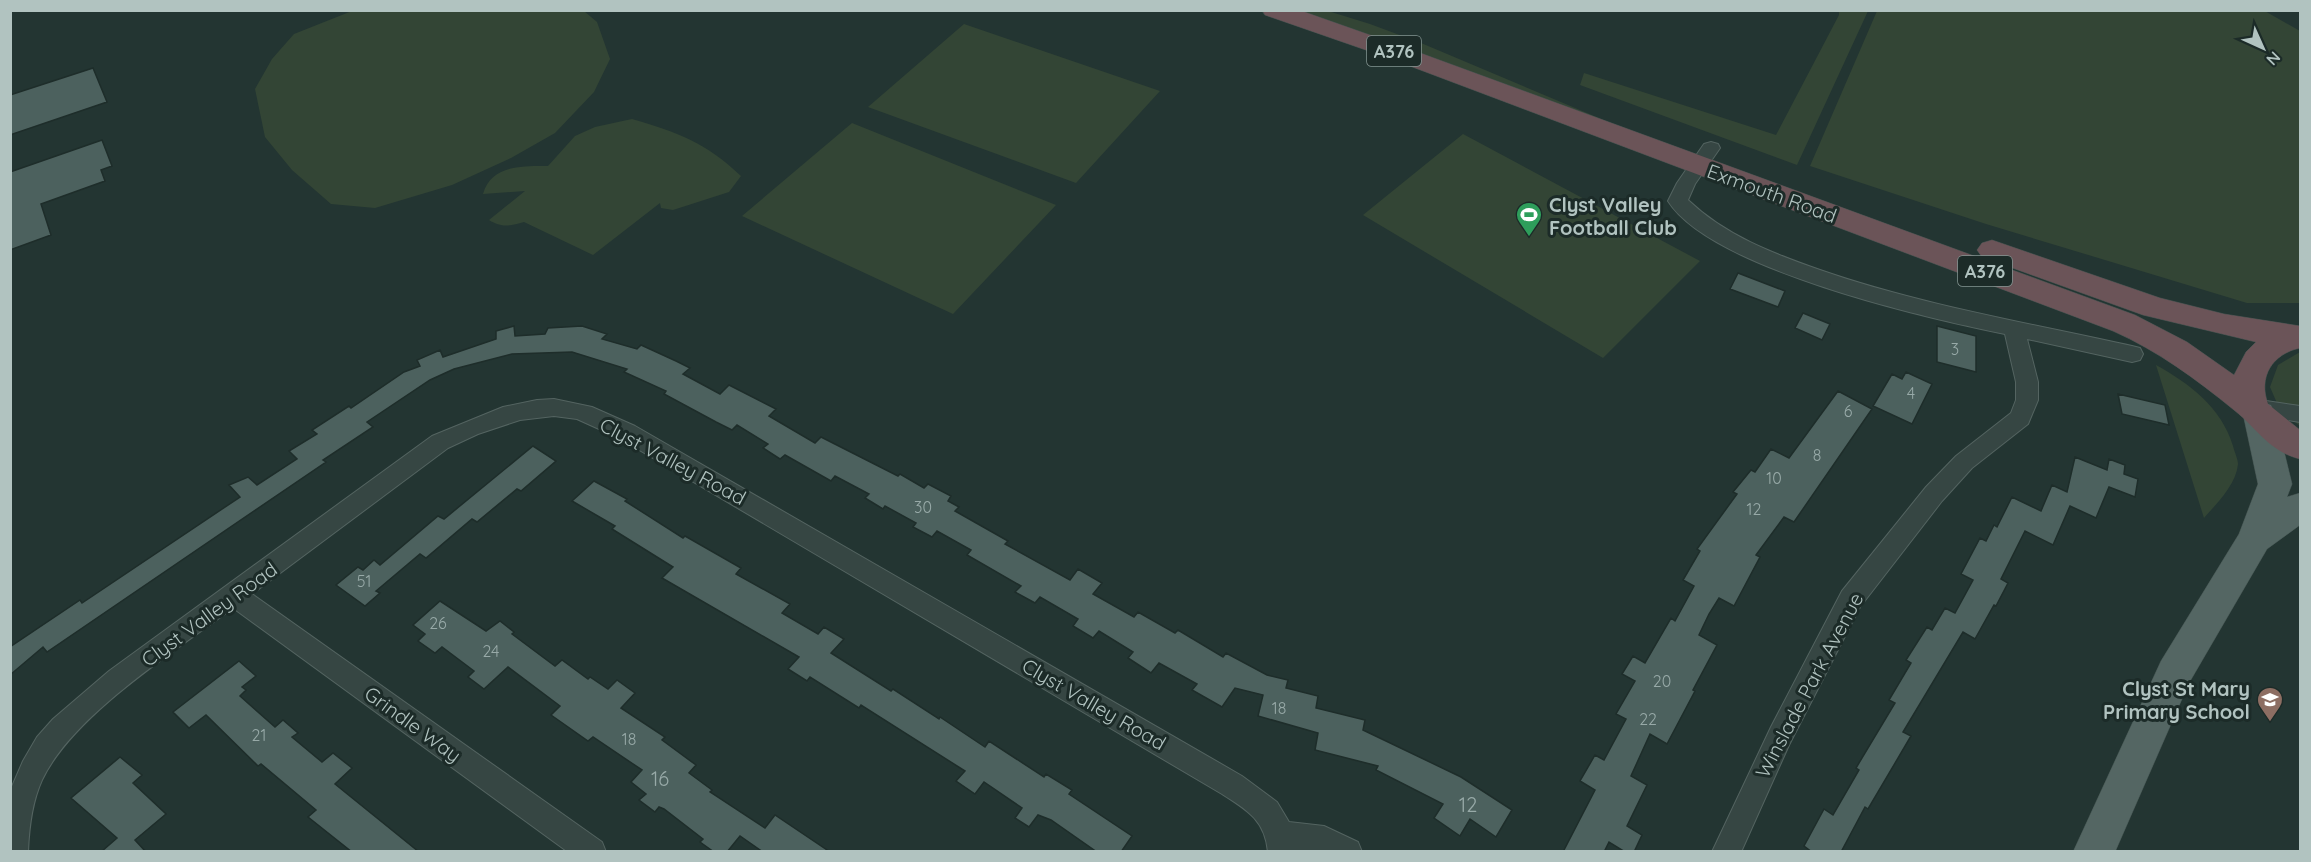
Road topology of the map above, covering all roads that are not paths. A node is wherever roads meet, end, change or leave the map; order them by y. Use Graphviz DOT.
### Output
graph roads {
  1 [pos="1274,10"];
  2 [pos="1339,10"];
  3 [pos="1706,157"];
  4 [pos="2013,328"];
  5 [pos="2298,337"];
  6 [pos="2132,354"];
  7 [pos="2256,411"];
  8 [pos="2301,414"];
  9 [pos="2301,447"];
  10 [pos="2301,507"];
  11 [pos="2255,539"];
  12 [pos="235,596"];
  13 [pos="1282,843"];
  14 [pos="14,852"];
  15 [pos="592,852"];
  16 [pos="1348,852"];
  17 [pos="1726,852"];
  18 [pos="2094,852"];
  1 -- 3 [label="highway, Exmouth Road / A376"];
  2 -- 3 [label="highway, Exmouth Road / A376"];
  3 -- 4 [label="street"];
  3 -- 5 [label="highway, Exmouth Road / A376"];
  3 -- 7 [label="highway, Exmouth Road / A376"];
  4 -- 6 [label="street"];
  4 -- 17 [label="street, Winslade Park Avenue"];
  5 -- 7 [label="highway, A376"];
  7 -- 8 [label="street"];
  7 -- 9 [label="highway, A376"];
  7 -- 11 [label="main road"];
  10 -- 11 [label="main road"];
  11 -- 18 [label="main road"];
  12 -- 13 [label="street, Clyst Valley Road"];
  12 -- 14 [label="street, Clyst Valley Road"];
  12 -- 15 [label="street, Grindle Way"];
  13 -- 16 [label="street, Clyst Valley Road"];
}
